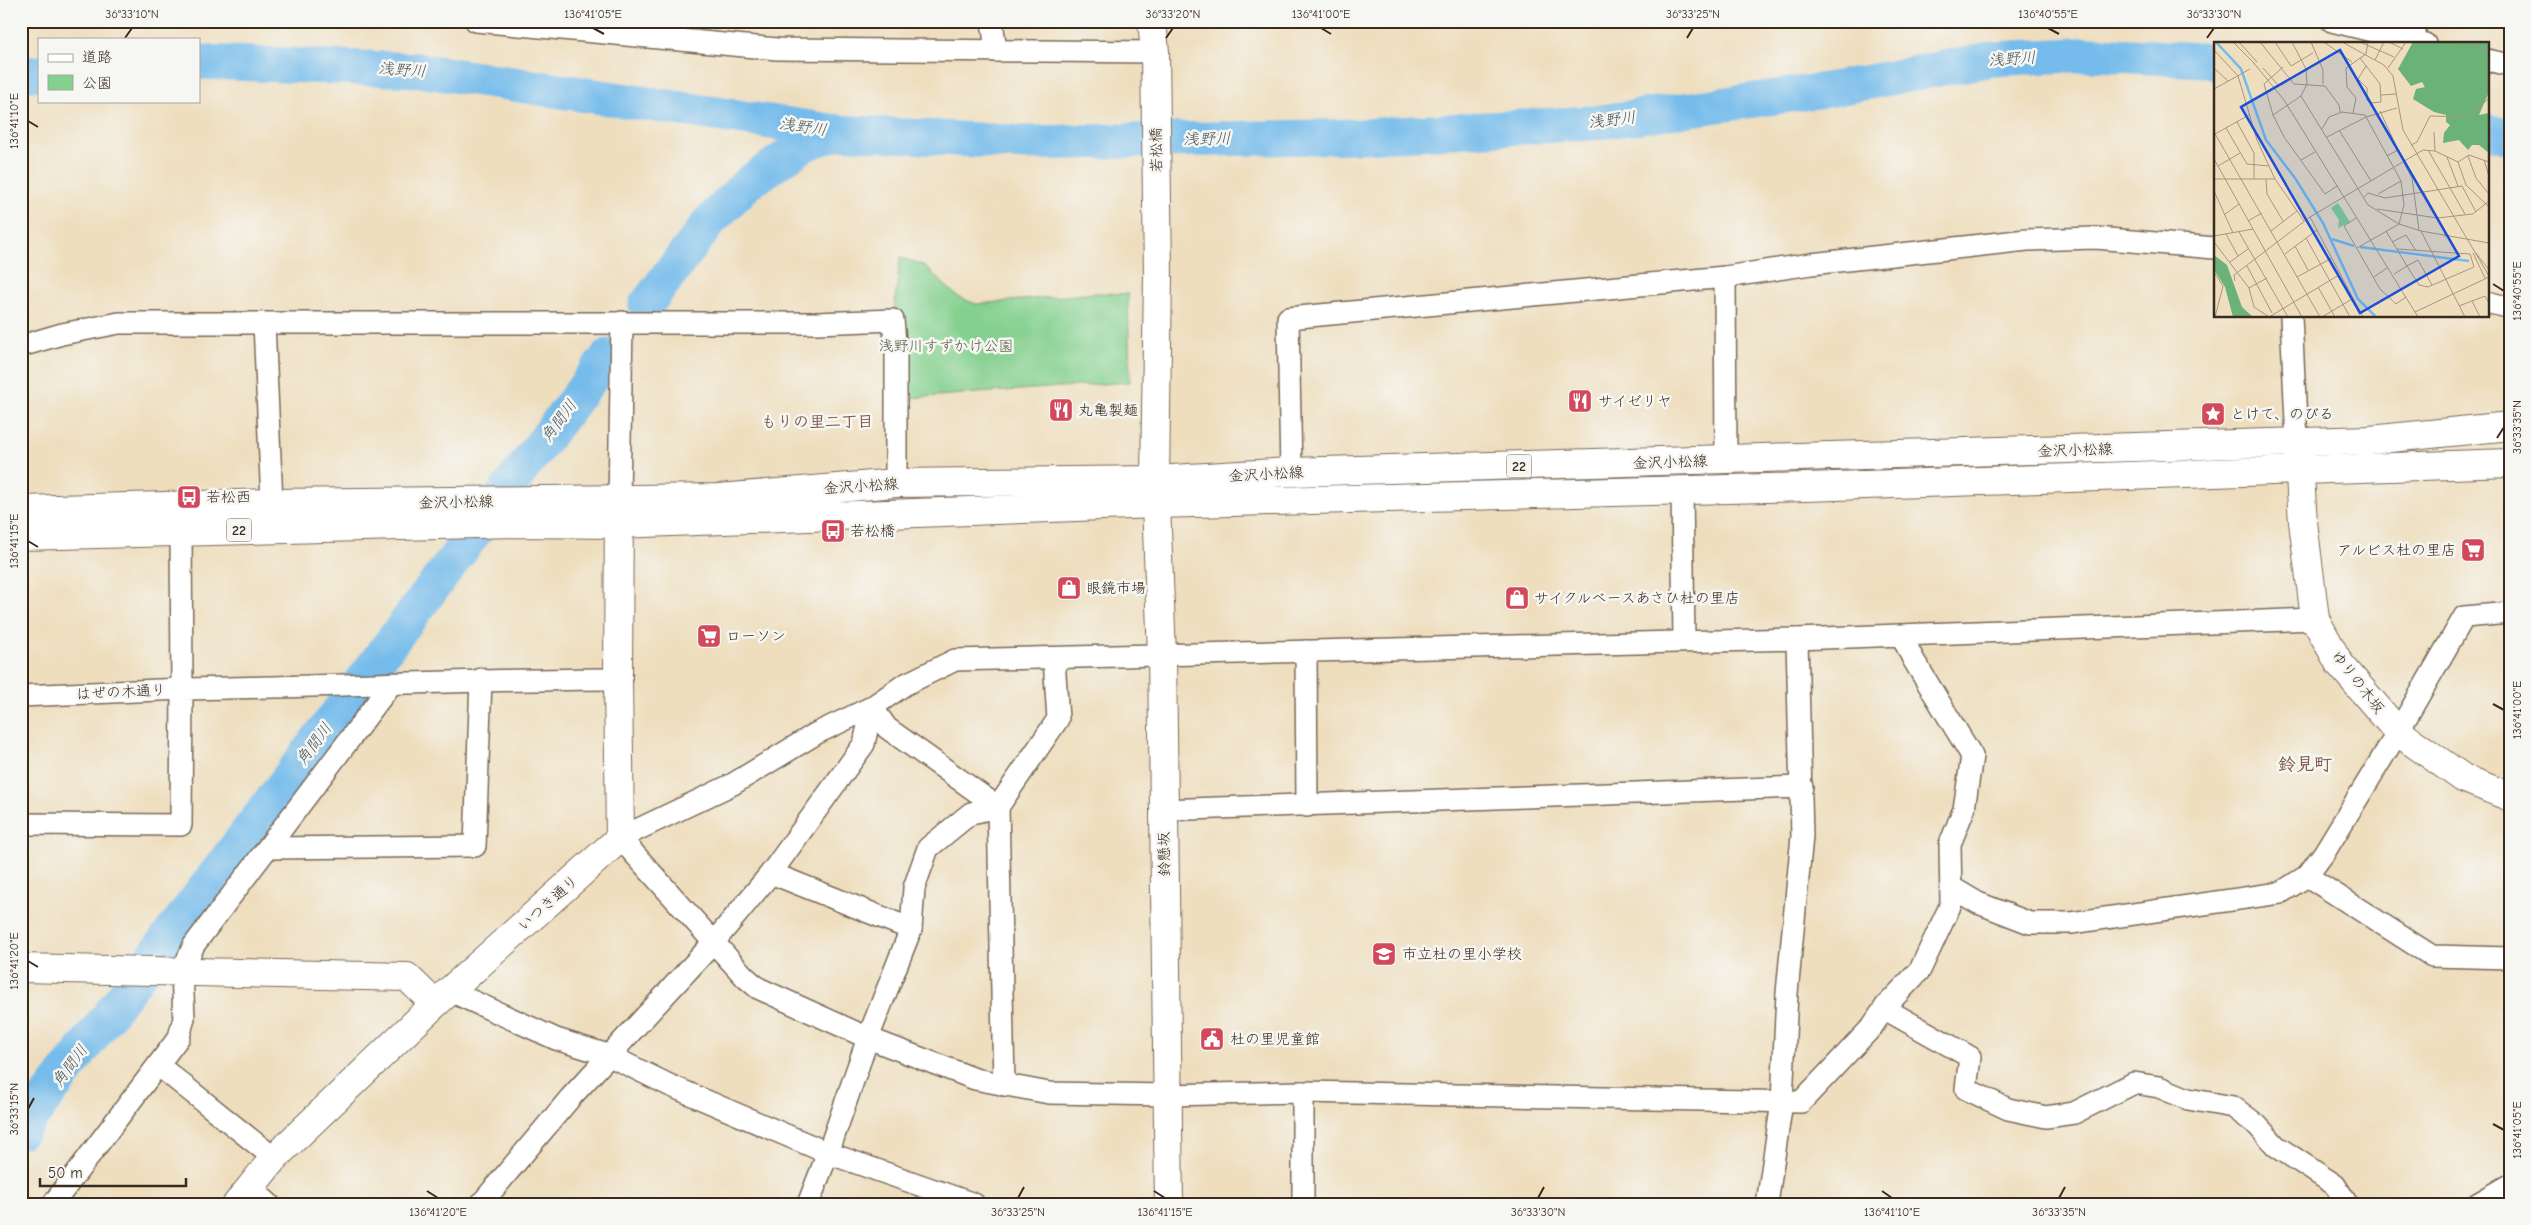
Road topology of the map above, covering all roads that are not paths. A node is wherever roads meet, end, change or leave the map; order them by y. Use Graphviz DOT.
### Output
graph roads {
  1 [pos="476,21"];
  2 [pos="992,21"];
  3 [pos="1152,21"];
  4 [pos="2332,21"];
  5 [pos="662,30"];
  6 [pos="2418,35"];
  7 [pos="996,50"];
  8 [pos="2488,60"];
  9 [pos="1155,62"];
  10 [pos="2510,65"];
  11 [pos="2214,248"];
  12 [pos="1726,278"];
  13 [pos="2488,302"];
  14 [pos="2510,308"];
  15 [pos="2291,318"];
  16 [pos="622,322"];
  17 [pos="264,323"];
  18 [pos="21,346"];
  19 [pos="2510,426"];
  20 [pos="2297,442"];
  21 [pos="1726,460"];
  22 [pos="2510,463"];
  23 [pos="2299,471"];
  24 [pos="1291,472"];
  25 [pos="896,483"];
  26 [pos="1682,490"];
  27 [pos="1155,492"];
  28 [pos="272,503"];
  29 [pos="21,510"];
  30 [pos="619,512"];
  31 [pos="464,514"];
  32 [pos="181,531"];
  33 [pos="21,536"];
  34 [pos="2510,613"];
  35 [pos="2315,620"];
  36 [pos="1902,636"];
  37 [pos="1796,639"];
  38 [pos="1684,641"];
  39 [pos="1306,651"];
  40 [pos="1162,654"];
  41 [pos="1054,659"];
  42 [pos="481,679"];
  43 [pos="618,679"];
  44 [pos="384,684"];
  45 [pos="182,689"];
  46 [pos="21,696"];
  47 [pos="872,707"];
  48 [pos="2398,732"];
  49 [pos="1802,787"];
  50 [pos="2510,797"];
  51 [pos="1306,806"];
  52 [pos="998,807"];
  53 [pos="1163,810"];
  54 [pos="21,824"];
  55 [pos="620,838"];
  56 [pos="268,848"];
  57 [pos="771,873"];
  58 [pos="2307,876"];
  59 [pos="1951,887"];
  60 [pos="911,929"];
  61 [pos="714,942"];
  62 [pos="2510,958"];
  63 [pos="21,968"];
  64 [pos="172,971"];
  65 [pos="442,998"];
  66 [pos="1886,1006"];
  67 [pos="868,1038"];
  68 [pos="608,1055"];
  69 [pos="158,1065"];
  70 [pos="1004,1085"];
  71 [pos="1302,1092"];
  72 [pos="1167,1095"];
  73 [pos="1782,1102"];
  74 [pos="828,1153"];
  75 [pos="274,1158"];
  76 [pos="2510,1185"];
  77 [pos="252,1198"];
  78 [pos="53,1204"];
  79 [pos="481,1204"];
  80 [pos="808,1204"];
  81 [pos="974,1204"];
  82 [pos="1169,1204"];
  83 [pos="1304,1204"];
  84 [pos="1767,1204"];
  85 [pos="2347,1204"];
  86 [pos="2477,1204"];
  1 -- 5 [label="street"];
  2 -- 7 [label="street"];
  3 -- 9 [label="main road, 若松橋"];
  4 -- 6 [label="street"];
  5 -- 7 [label="street"];
  7 -- 9 [label="street"];
  8 -- 10 [label="street"];
  9 -- 27 [label="main road, 若松橋"];
  11 -- 12 [label="street"];
  12 -- 21 [label="street"];
  12 -- 24 [label="street"];
  13 -- 14 [label="street"];
  15 -- 20 [label="street"];
  16 -- 17 [label="street"];
  16 -- 25 [label="street"];
  16 -- 30 [label="street"];
  17 -- 18 [label="street"];
  17 -- 28 [label="street"];
  19 -- 20 [label="main road, 金沢小松線 / 22"];
  20 -- 21 [label="main road, 金沢小松線 / 22"];
  20 -- 23 [label="main road, ゆりの木坂"];
  21 -- 24 [label="main road, 金沢小松線 / 22"];
  22 -- 23 [label="main road, 金沢小松線 / 22"];
  23 -- 26 [label="main road, 金沢小松線 / 22"];
  23 -- 35 [label="main road, ゆりの木坂"];
  24 -- 27 [label="main road, 金沢小松線 / 22"];
  25 -- 27 [label="main road, 金沢小松線 / 22"];
  25 -- 30 [label="main road, 金沢小松線 / 22"];
  26 -- 27 [label="main road, 金沢小松線 / 22"];
  26 -- 38 [label="street"];
  27 -- 30 [label="main road, 金沢小松線 / 22"];
  27 -- 40 [label="main road, 鈴懸坂"];
  28 -- 29 [label="main road, 金沢小松線 / 22"];
  28 -- 31 [label="main road, 金沢小松線 / 22"];
  30 -- 31 [label="main road, 金沢小松線 / 22"];
  30 -- 43 [label="main road"];
  31 -- 32 [label="main road, 金沢小松線 / 22"];
  32 -- 33 [label="main road, 金沢小松線 / 22"];
  32 -- 45 [label="street, はぜの木通り"];
  34 -- 48 [label="street"];
  35 -- 36 [label="street"];
  35 -- 48 [label="main road, ゆりの木坂"];
  36 -- 37 [label="street"];
  36 -- 59 [label="street"];
  37 -- 38 [label="street"];
  37 -- 49 [label="street"];
  38 -- 39 [label="street"];
  39 -- 40 [label="street"];
  39 -- 51 [label="street"];
  40 -- 41 [label="street"];
  40 -- 53 [label="main road, 鈴懸坂"];
  41 -- 47 [label="street"];
  41 -- 52 [label="street"];
  42 -- 43 [label="street"];
  42 -- 44 [label="street"];
  42 -- 56 [label="street"];
  43 -- 55 [label="main road"];
  44 -- 45 [label="street"];
  44 -- 56 [label="street"];
  45 -- 46 [label="street, はぜの木通り"];
  45 -- 54 [label="street"];
  47 -- 52 [label="street"];
  47 -- 55 [label="street"];
  47 -- 57 [label="street"];
  48 -- 50 [label="main road, ゆりの木坂"];
  48 -- 58 [label="street"];
  49 -- 51 [label="street"];
  49 -- 73 [label="street"];
  51 -- 53 [label="street"];
  52 -- 60 [label="street"];
  52 -- 70 [label="street"];
  53 -- 72 [label="main road, 鈴懸坂"];
  55 -- 61 [label="street"];
  55 -- 65 [label="main road, いつき通り"];
  56 -- 64 [label="street"];
  57 -- 60 [label="street"];
  57 -- 61 [label="street"];
  58 -- 59 [label="street"];
  58 -- 62 [label="street"];
  59 -- 66 [label="street"];
  60 -- 67 [label="street"];
  61 -- 67 [label="street"];
  61 -- 68 [label="street"];
  63 -- 64 [label="main road"];
  64 -- 65 [label="main road"];
  64 -- 69 [label="street"];
  65 -- 68 [label="street"];
  65 -- 75 [label="main road, いつき通り"];
  66 -- 73 [label="street"];
  66 -- 85 [label="street"];
  67 -- 70 [label="street"];
  67 -- 74 [label="street"];
  68 -- 74 [label="street"];
  68 -- 79 [label="street"];
  69 -- 75 [label="street"];
  69 -- 78 [label="street"];
  70 -- 72 [label="street"];
  71 -- 72 [label="street"];
  71 -- 73 [label="street"];
  71 -- 83 [label="street"];
  72 -- 82 [label="main road, 鈴懸坂"];
  73 -- 84 [label="street"];
  74 -- 80 [label="street"];
  74 -- 81 [label="street"];
  75 -- 77 [label="main road, いつき通り"];
  76 -- 86 [label="street"];
}
